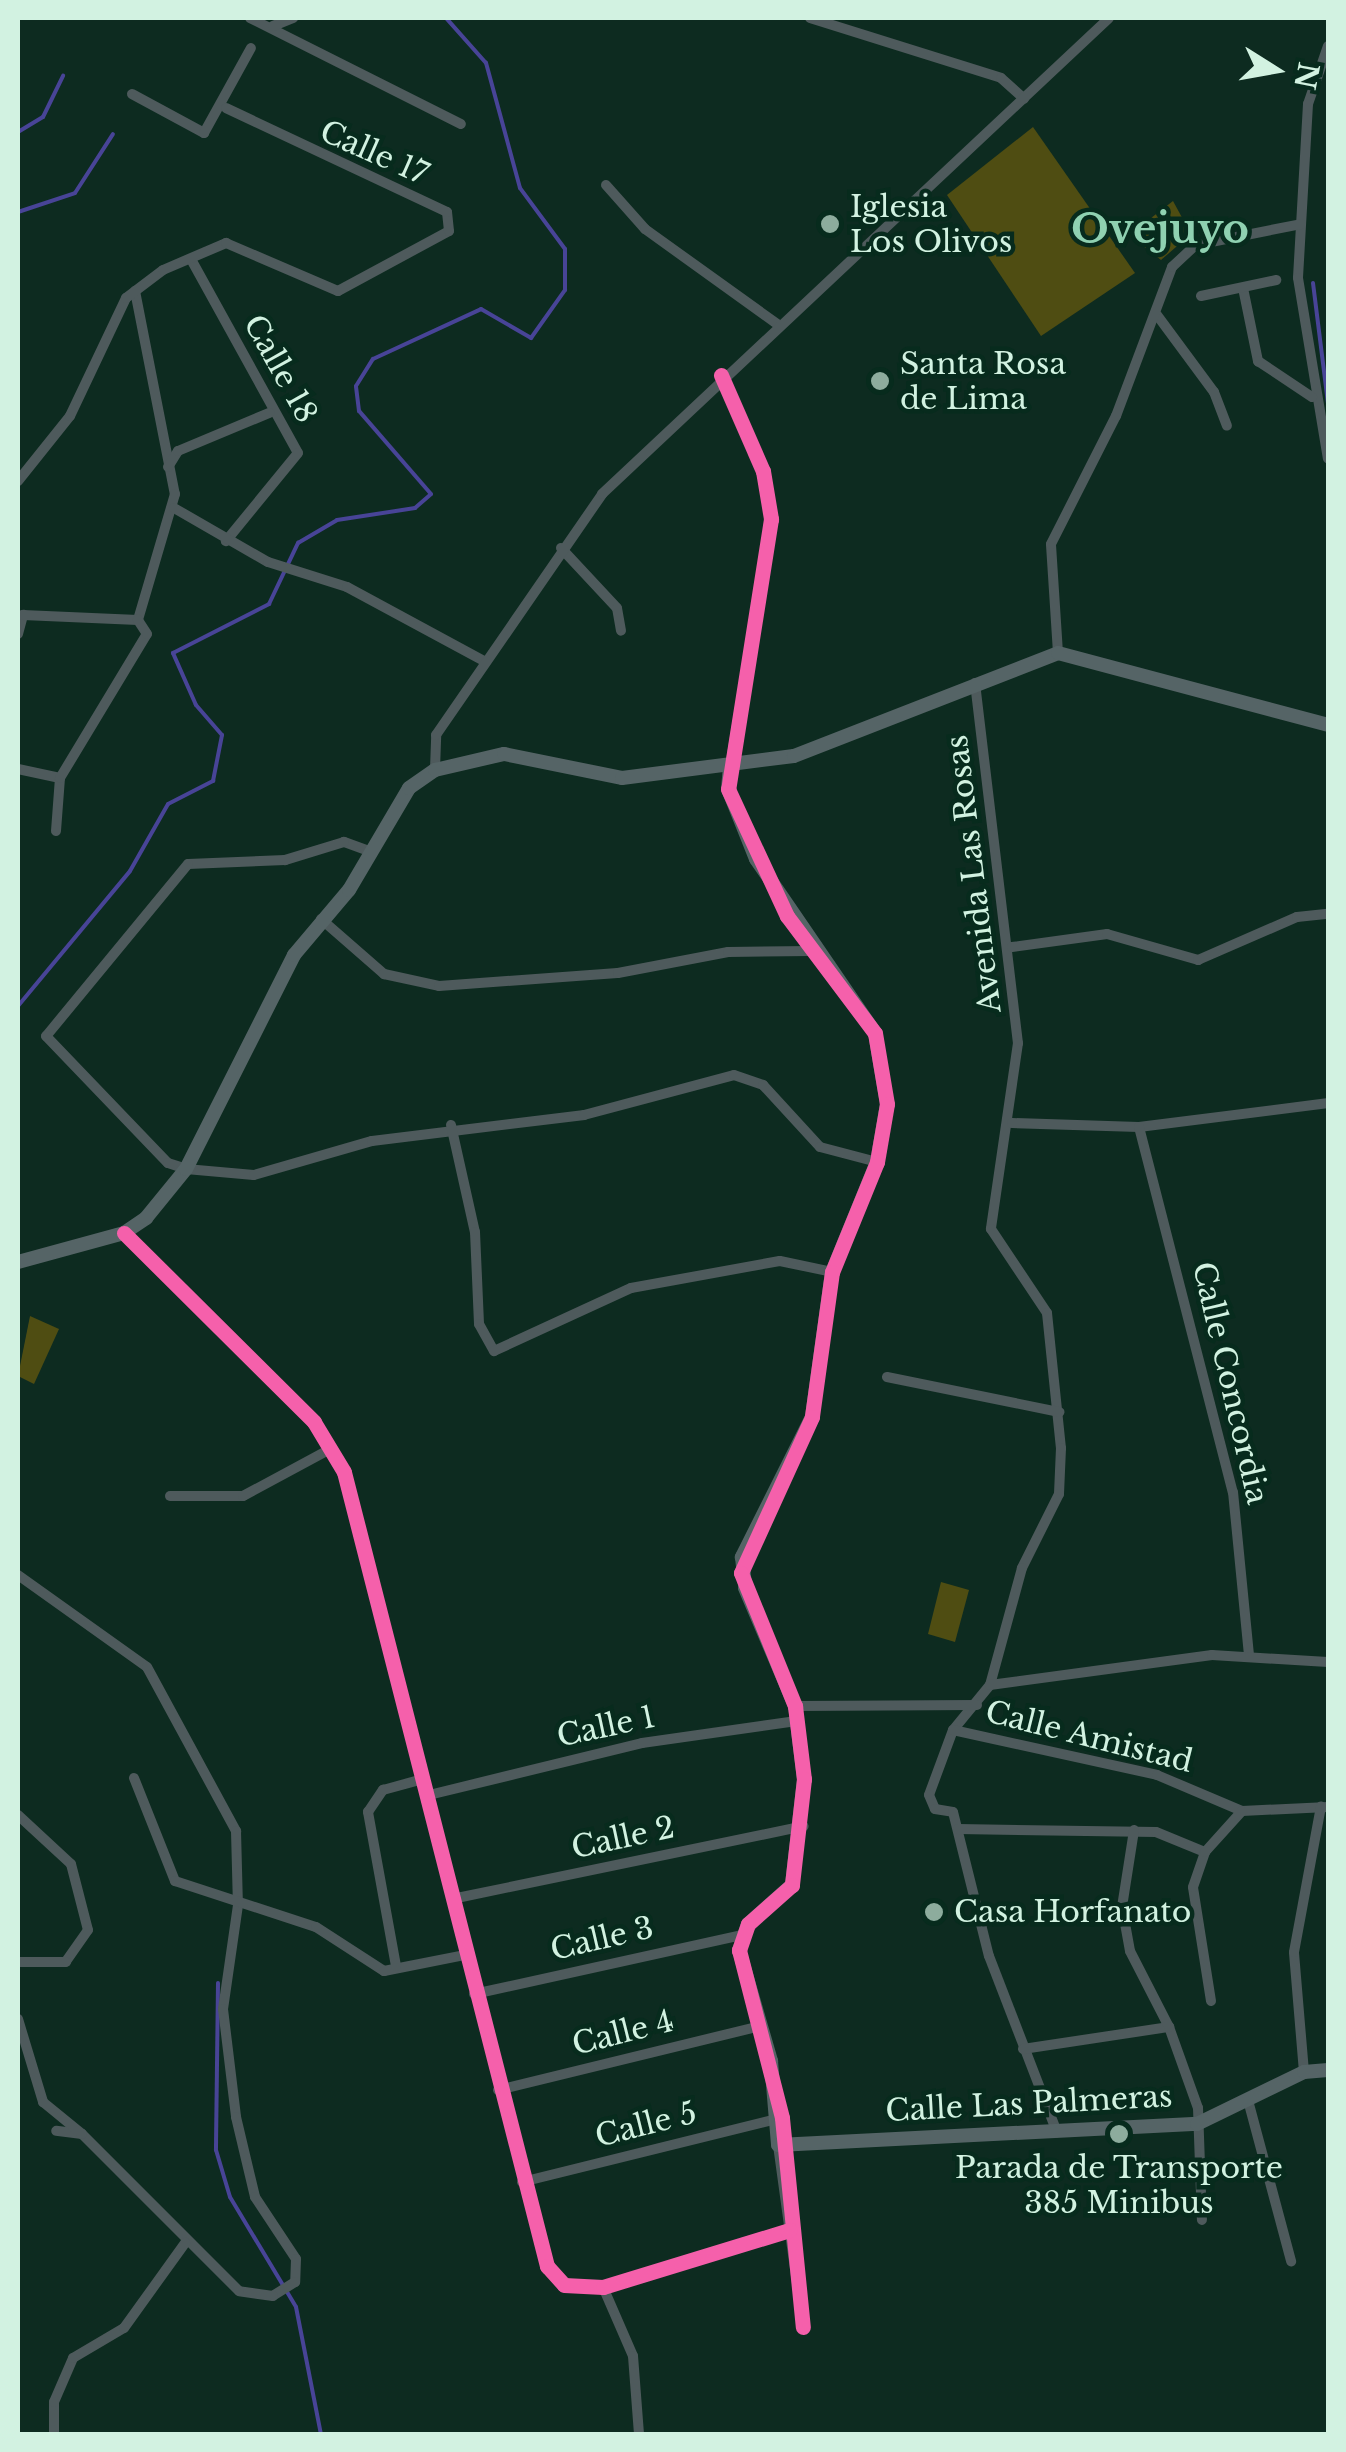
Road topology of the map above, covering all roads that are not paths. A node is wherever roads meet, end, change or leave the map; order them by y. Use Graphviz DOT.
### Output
graph roads {
  1 [pos="250,18"];
  2 [pos="293,18"];
  3 [pos="810,18"];
  4 [pos="1109,18"];
  5 [pos="269,26"];
  6 [pos="1328,46"];
  7 [pos="251,48"];
  8 [pos="132,94"];
  9 [pos="1024,99"];
  10 [pos="226,108"];
  11 [pos="461,124"];
  12 [pos="606,185"];
  13 [pos="1301,224"];
  14 [pos="192,261"];
  15 [pos="1276,280"];
  16 [pos="1243,288"];
  17 [pos="135,291"];
  18 [pos="1202,296"];
  19 [pos="1157,315"];
  20 [pos="777,324"];
  21 [pos="720,375"];
  22 [pos="1312,397"];
  23 [pos="268,413"];
  24 [pos="1226,426"];
  25 [pos="1328,459"];
  26 [pos="168,468"];
  27 [pos="18,481"];
  28 [pos="174,508"];
  29 [pos="226,541"];
  30 [pos="562,548"];
  31 [pos="138,620"];
  32 [pos="622,631"];
  33 [pos="18,634"];
  34 [pos="1058,653"];
  35 [pos="484,661"];
  36 [pos="975,680"];
  37 [pos="1328,725"];
  38 [pos="730,766"];
  39 [pos="18,770"];
  40 [pos="436,770"];
  41 [pos="60,778"];
  42 [pos="56,831"];
  43 [pos="369,851"];
  44 [pos="1328,914"];
  45 [pos="321,919"];
  46 [pos="1012,947"];
  47 [pos="811,951"];
  48 [pos="1328,1103"];
  49 [pos="1012,1122"];
  50 [pos="451,1125"];
  51 [pos="1139,1127"];
  52 [pos="877,1162"];
  53 [pos="186,1169"];
  54 [pos="124,1234"];
  55 [pos="18,1262"];
  56 [pos="832,1272"];
  57 [pos="887,1377"];
  58 [pos="1058,1412"];
  59 [pos="332,1448"];
  60 [pos="170,1496"];
  61 [pos="18,1575"];
  62 [pos="1250,1655"];
  63 [pos="1328,1662"];
  64 [pos="990,1685"];
  65 [pos="978,1705"];
  66 [pos="795,1714"];
  67 [pos="953,1730"];
  68 [pos="134,1778"];
  69 [pos="423,1779"];
  70 [pos="429,1795"];
  71 [pos="1324,1806"];
  72 [pos="1242,1811"];
  73 [pos="18,1815"];
  74 [pos="803,1826"];
  75 [pos="958,1829"];
  76 [pos="1134,1830"];
  77 [pos="1205,1852"];
  78 [pos="452,1899"];
  79 [pos="238,1905"];
  80 [pos="743,1935"];
  81 [pos="465,1954"];
  82 [pos="18,1962"];
  83 [pos="396,1966"];
  84 [pos="474,1994"];
  85 [pos="1211,2001"];
  86 [pos="18,2019"];
  87 [pos="760,2026"];
  88 [pos="1169,2027"];
  89 [pos="1024,2050"];
  90 [pos="1328,2070"];
  91 [pos="1304,2072"];
  92 [pos="498,2090"];
  93 [pos="1249,2104"];
  94 [pos="782,2118"];
  95 [pos="1197,2124"];
  96 [pos="56,2131"];
  97 [pos="1057,2132"];
  98 [pos="82,2134"];
  99 [pos="778,2145"];
  100 [pos="522,2182"];
  101 [pos="1202,2220"];
  102 [pos="788,2230"];
  103 [pos="184,2242"];
  104 [pos="1291,2261"];
  105 [pos="602,2288"];
  106 [pos="803,2326"];
  107 [pos="54,2434"];
  108 [pos="638,2434"];
  1 -- 5 [label="street"];
  2 -- 5 [label="street"];
  3 -- 9 [label="street"];
  4 -- 9 [label="street"];
  5 -- 11 [label="street"];
  6 -- 13 [label="street"];
  7 -- 10 [label="street"];
  8 -- 10 [label="street"];
  9 -- 20 [label="street"];
  10 -- 14 [label="street, Calle 17"];
  12 -- 20 [label="street"];
  13 -- 19 [label="street"];
  13 -- 22 [label="street"];
  14 -- 17 [label="street, Calle 17"];
  14 -- 23 [label="street, Calle 18"];
  15 -- 16 [label="street"];
  16 -- 18 [label="street"];
  16 -- 22 [label="street"];
  17 -- 26 [label="street"];
  17 -- 27 [label="street"];
  19 -- 24 [label="street"];
  19 -- 34 [label="street"];
  20 -- 21 [label="street"];
  21 -- 30 [label="street"];
  21 -- 38 [label="street"];
  22 -- 25 [label="street"];
  23 -- 26 [label="street"];
  23 -- 29 [label="street, Calle 18"];
  26 -- 28 [label="street"];
  28 -- 29 [label="street"];
  28 -- 31 [label="street"];
  29 -- 35 [label="street"];
  30 -- 32 [label="street"];
  30 -- 35 [label="street"];
  31 -- 33 [label="street"];
  31 -- 41 [label="street"];
  34 -- 36 [label="street"];
  34 -- 37 [label="street"];
  35 -- 40 [label="street"];
  36 -- 38 [label="street"];
  36 -- 46 [label="street, Avenida Las Rosas"];
  38 -- 40 [label="street"];
  38 -- 47 [label="street"];
  39 -- 41 [label="street"];
  40 -- 43 [label="street"];
  41 -- 42 [label="street"];
  43 -- 45 [label="street"];
  43 -- 53 [label="street"];
  44 -- 46 [label="street"];
  45 -- 47 [label="street"];
  45 -- 53 [label="street"];
  46 -- 49 [label="street, Avenida Las Rosas"];
  47 -- 52 [label="street"];
  48 -- 51 [label="street"];
  49 -- 51 [label="street"];
  49 -- 58 [label="street, Avenida Las Rosas"];
  50 -- 52 [label="street"];
  50 -- 53 [label="street"];
  50 -- 56 [label="street"];
  51 -- 62 [label="street, Calle Concordia"];
  52 -- 56 [label="street"];
  53 -- 54 [label="street"];
  54 -- 55 [label="street"];
  54 -- 59 [label="street"];
  56 -- 66 [label="street"];
  57 -- 58 [label="street"];
  58 -- 64 [label="street, Avenida Las Rosas"];
  59 -- 60 [label="street"];
  59 -- 69 [label="street"];
  61 -- 79 [label="street"];
  62 -- 63 [label="street"];
  62 -- 64 [label="street"];
  64 -- 65 [label="street, Avenida Las Rosas"];
  65 -- 66 [label="street, Calle 1"];
  65 -- 67 [label="street, Avenida Las Rosas"];
  66 -- 70 [label="street, Calle 1"];
  66 -- 74 [label="street"];
  67 -- 72 [label="street, Calle Amistad"];
  67 -- 75 [label="street"];
  68 -- 79 [label="street"];
  69 -- 70 [label="street"];
  69 -- 83 [label="street"];
  70 -- 78 [label="street"];
  71 -- 72 [label="street, Calle Amistad"];
  71 -- 91 [label="street"];
  72 -- 77 [label="street"];
  73 -- 82 [label="street"];
  74 -- 78 [label="street, Calle 2"];
  74 -- 80 [label="street"];
  75 -- 76 [label="street"];
  75 -- 89 [label="street"];
  76 -- 77 [label="street"];
  76 -- 88 [label="street"];
  77 -- 85 [label="street"];
  78 -- 81 [label="street"];
  79 -- 83 [label="street"];
  79 -- 103 [label="street"];
  80 -- 84 [label="street, Calle 3"];
  80 -- 87 [label="street"];
  81 -- 83 [label="street"];
  81 -- 84 [label="street"];
  84 -- 92 [label="street"];
  86 -- 98 [label="street"];
  87 -- 92 [label="street, Calle 4"];
  87 -- 94 [label="street"];
  88 -- 89 [label="street"];
  88 -- 95 [label="street"];
  89 -- 97 [label="street"];
  90 -- 91 [label="street, Calle Las Palmeras"];
  91 -- 93 [label="street, Calle Las Palmeras"];
  92 -- 100 [label="street"];
  93 -- 95 [label="street, Calle Las Palmeras"];
  93 -- 104 [label="street"];
  94 -- 99 [label="street"];
  94 -- 100 [label="street, Calle 5"];
  95 -- 97 [label="street, Calle Las Palmeras"];
  95 -- 101 [label="street"];
  96 -- 98 [label="street"];
  97 -- 99 [label="street, Calle Las Palmeras"];
  98 -- 103 [label="street"];
  99 -- 102 [label="street"];
  100 -- 105 [label="street"];
  102 -- 105 [label="street"];
  102 -- 106 [label="street"];
  103 -- 107 [label="street"];
  105 -- 108 [label="street"];
}
